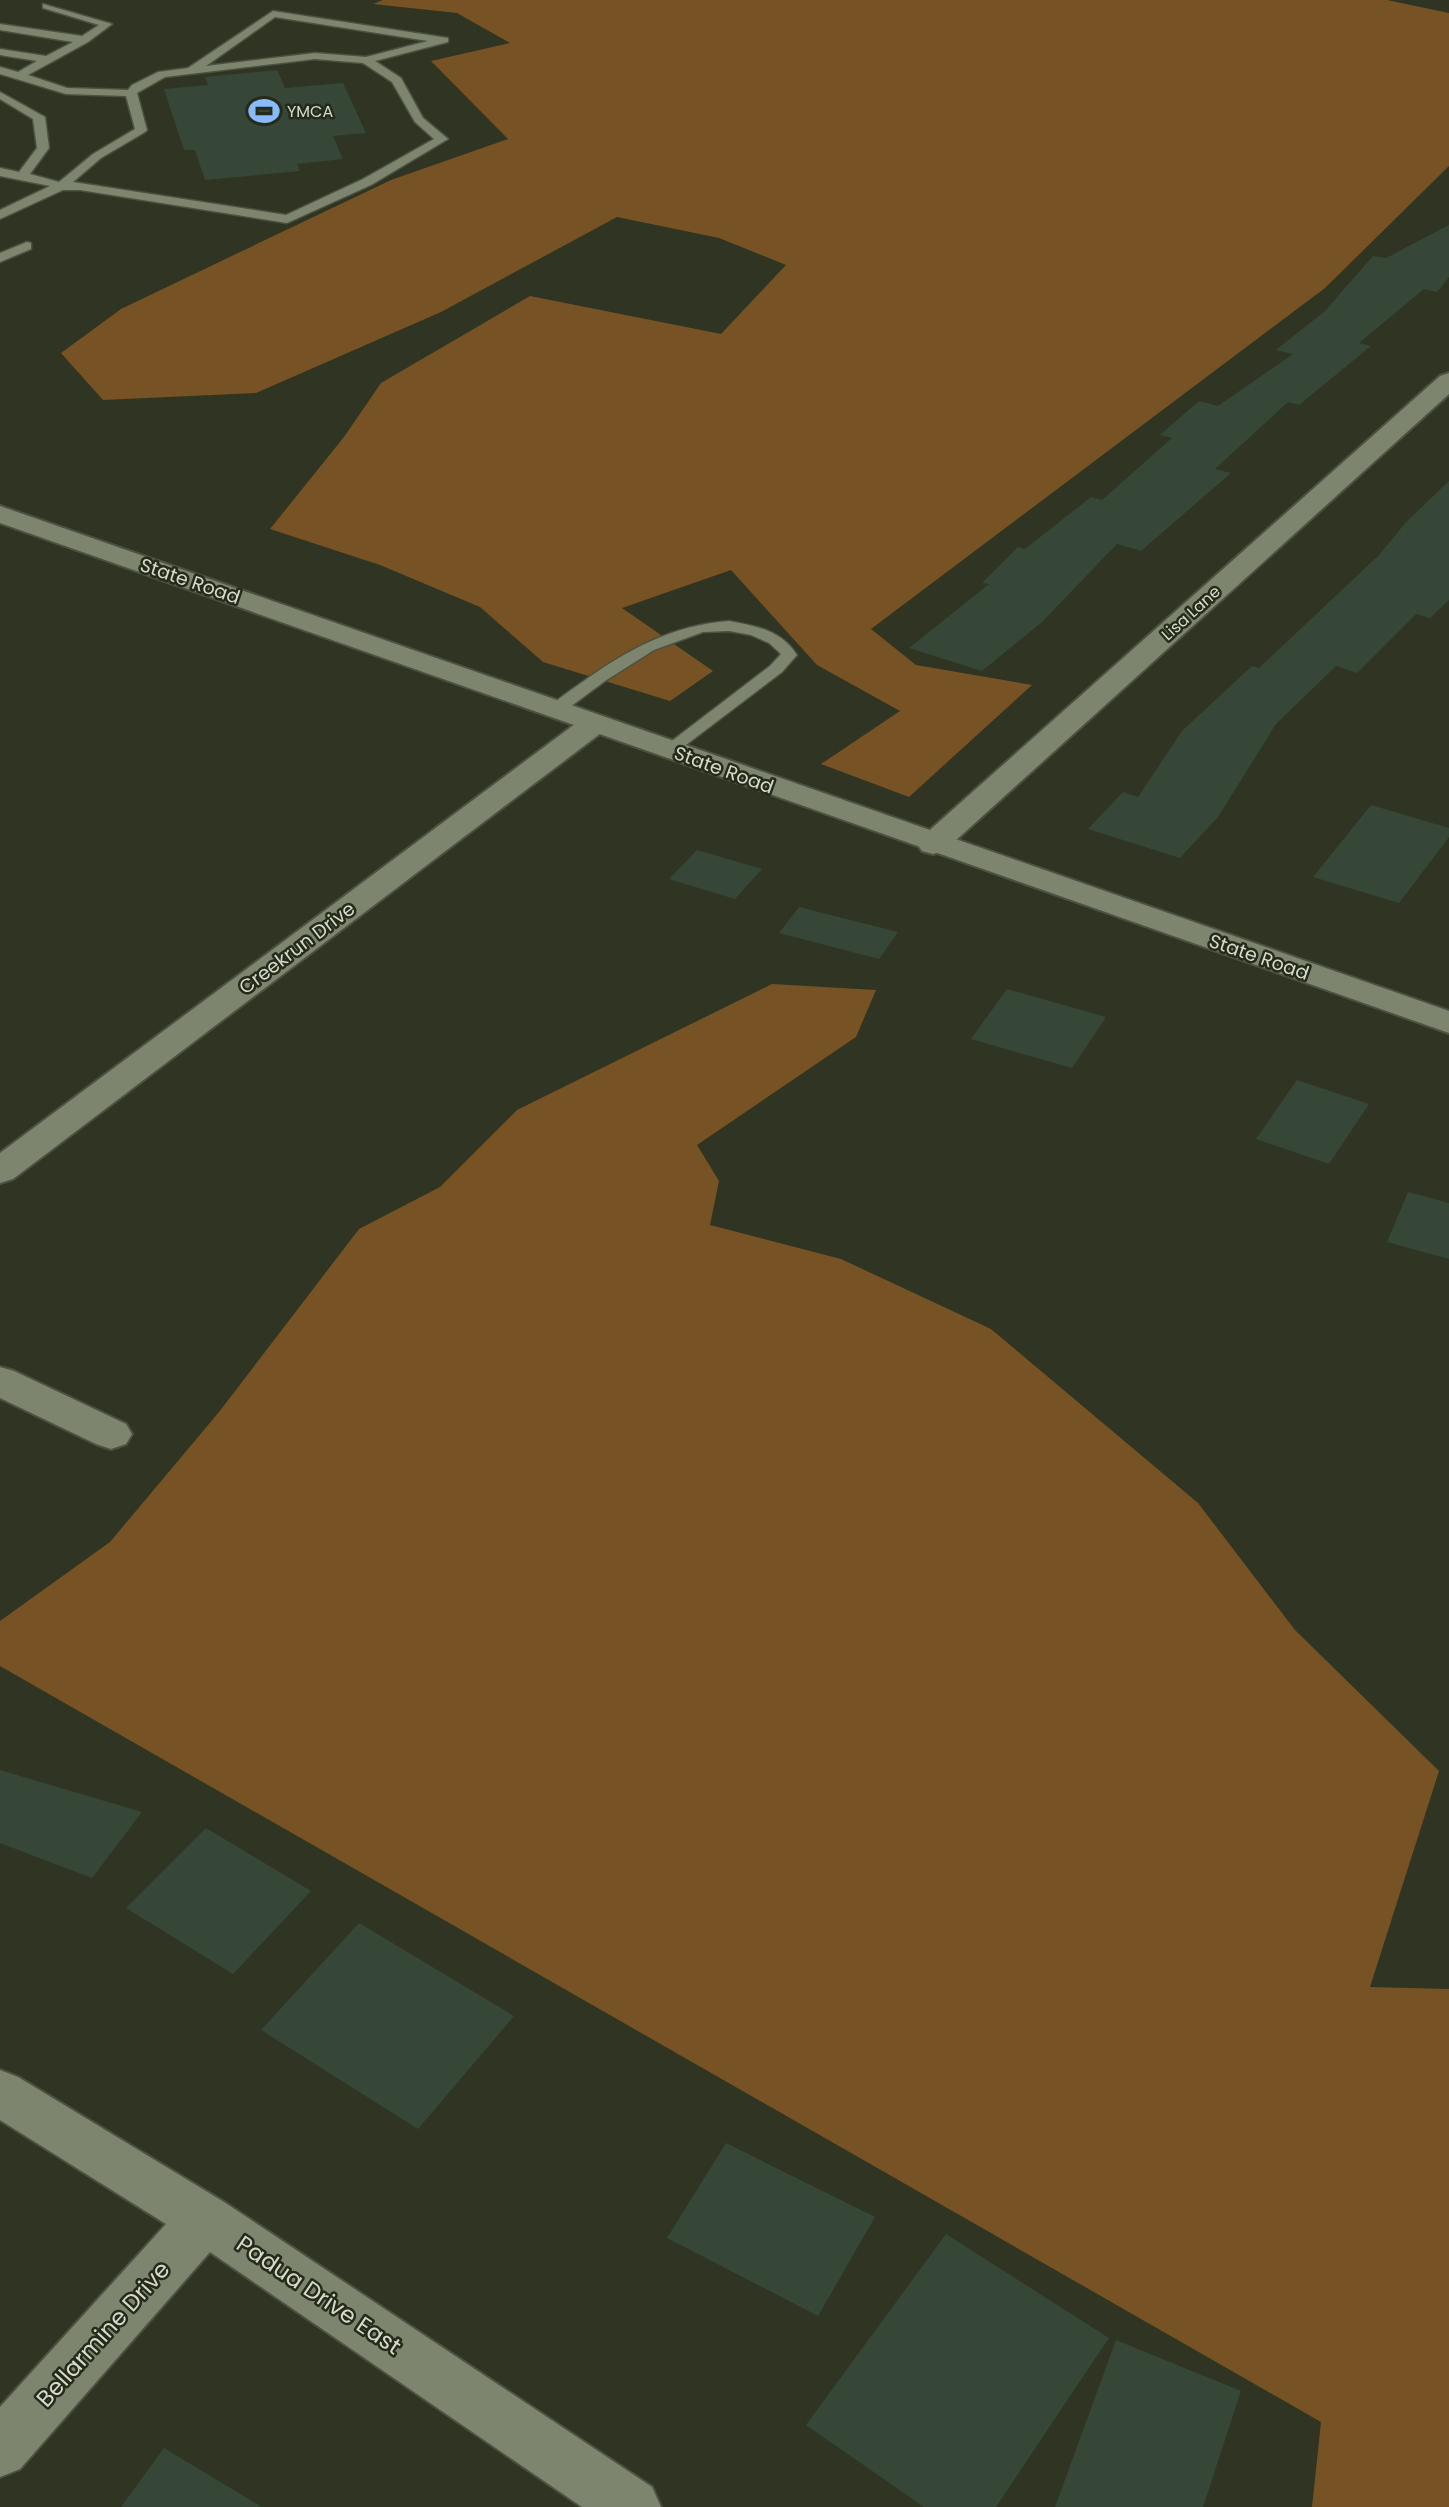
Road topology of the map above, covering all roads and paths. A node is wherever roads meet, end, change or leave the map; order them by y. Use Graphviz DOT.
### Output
graph roads {
  1 [pos="47,6"];
  2 [pos="0,27"];
  3 [pos="84,40"];
  4 [pos="0,52"];
  5 [pos="48,60"];
  6 [pos="366,60"];
  7 [pos="0,70"];
  8 [pos="191,70"];
  9 [pos="24,77"];
  10 [pos="131,93"];
  11 [pos="0,95"];
  12 [pos="0,172"];
  13 [pos="22,176"];
  14 [pos="61,186"];
  15 [pos="0,215"];
  16 [pos="27,246"];
  17 [pos="0,258"];
  18 [pos="1449,381"];
  19 [pos="0,514"];
  20 [pos="556,710"];
  21 [pos="594,724"];
  22 [pos="668,750"];
  23 [pos="933,844"];
  24 [pos="1449,1023"];
  25 [pos="0,1171"];
  26 [pos="0,1381"];
  27 [pos="111,1434"];
  28 [pos="0,2093"];
  29 [pos="205,2218"];
  30 [pos="0,2449"];
  31 [pos="632,2507"];
  1 -- 3 [label="lane"];
  2 -- 3 [label="lane"];
  3 -- 5 [label="lane"];
  4 -- 5 [label="lane"];
  5 -- 9 [label="lane"];
  6 -- 8 [label="lane"];
  6 -- 8 [label="lane"];
  6 -- 14 [label="lane"];
  7 -- 9 [label="lane"];
  8 -- 10 [label="lane"];
  9 -- 10 [label="lane"];
  9 -- 11 [label="lane"];
  10 -- 14 [label="lane"];
  11 -- 13 [label="lane"];
  12 -- 13 [label="lane"];
  13 -- 14 [label="lane"];
  14 -- 15 [label="lane"];
  16 -- 17 [label="lane"];
  18 -- 23 [label="street, Lisa Lane"];
  19 -- 20 [label="street, State Road"];
  20 -- 21 [label="street, State Road"];
  20 -- 22 [label="lane"];
  21 -- 22 [label="street, State Road"];
  21 -- 25 [label="street, Creekrun Drive"];
  22 -- 23 [label="street, State Road"];
  23 -- 24 [label="street, State Road"];
  26 -- 27 [label="street"];
  28 -- 29 [label="street, Padua Drive East"];
  29 -- 30 [label="street, Bellarmine Drive"];
  29 -- 31 [label="street, Padua Drive East"];
}
